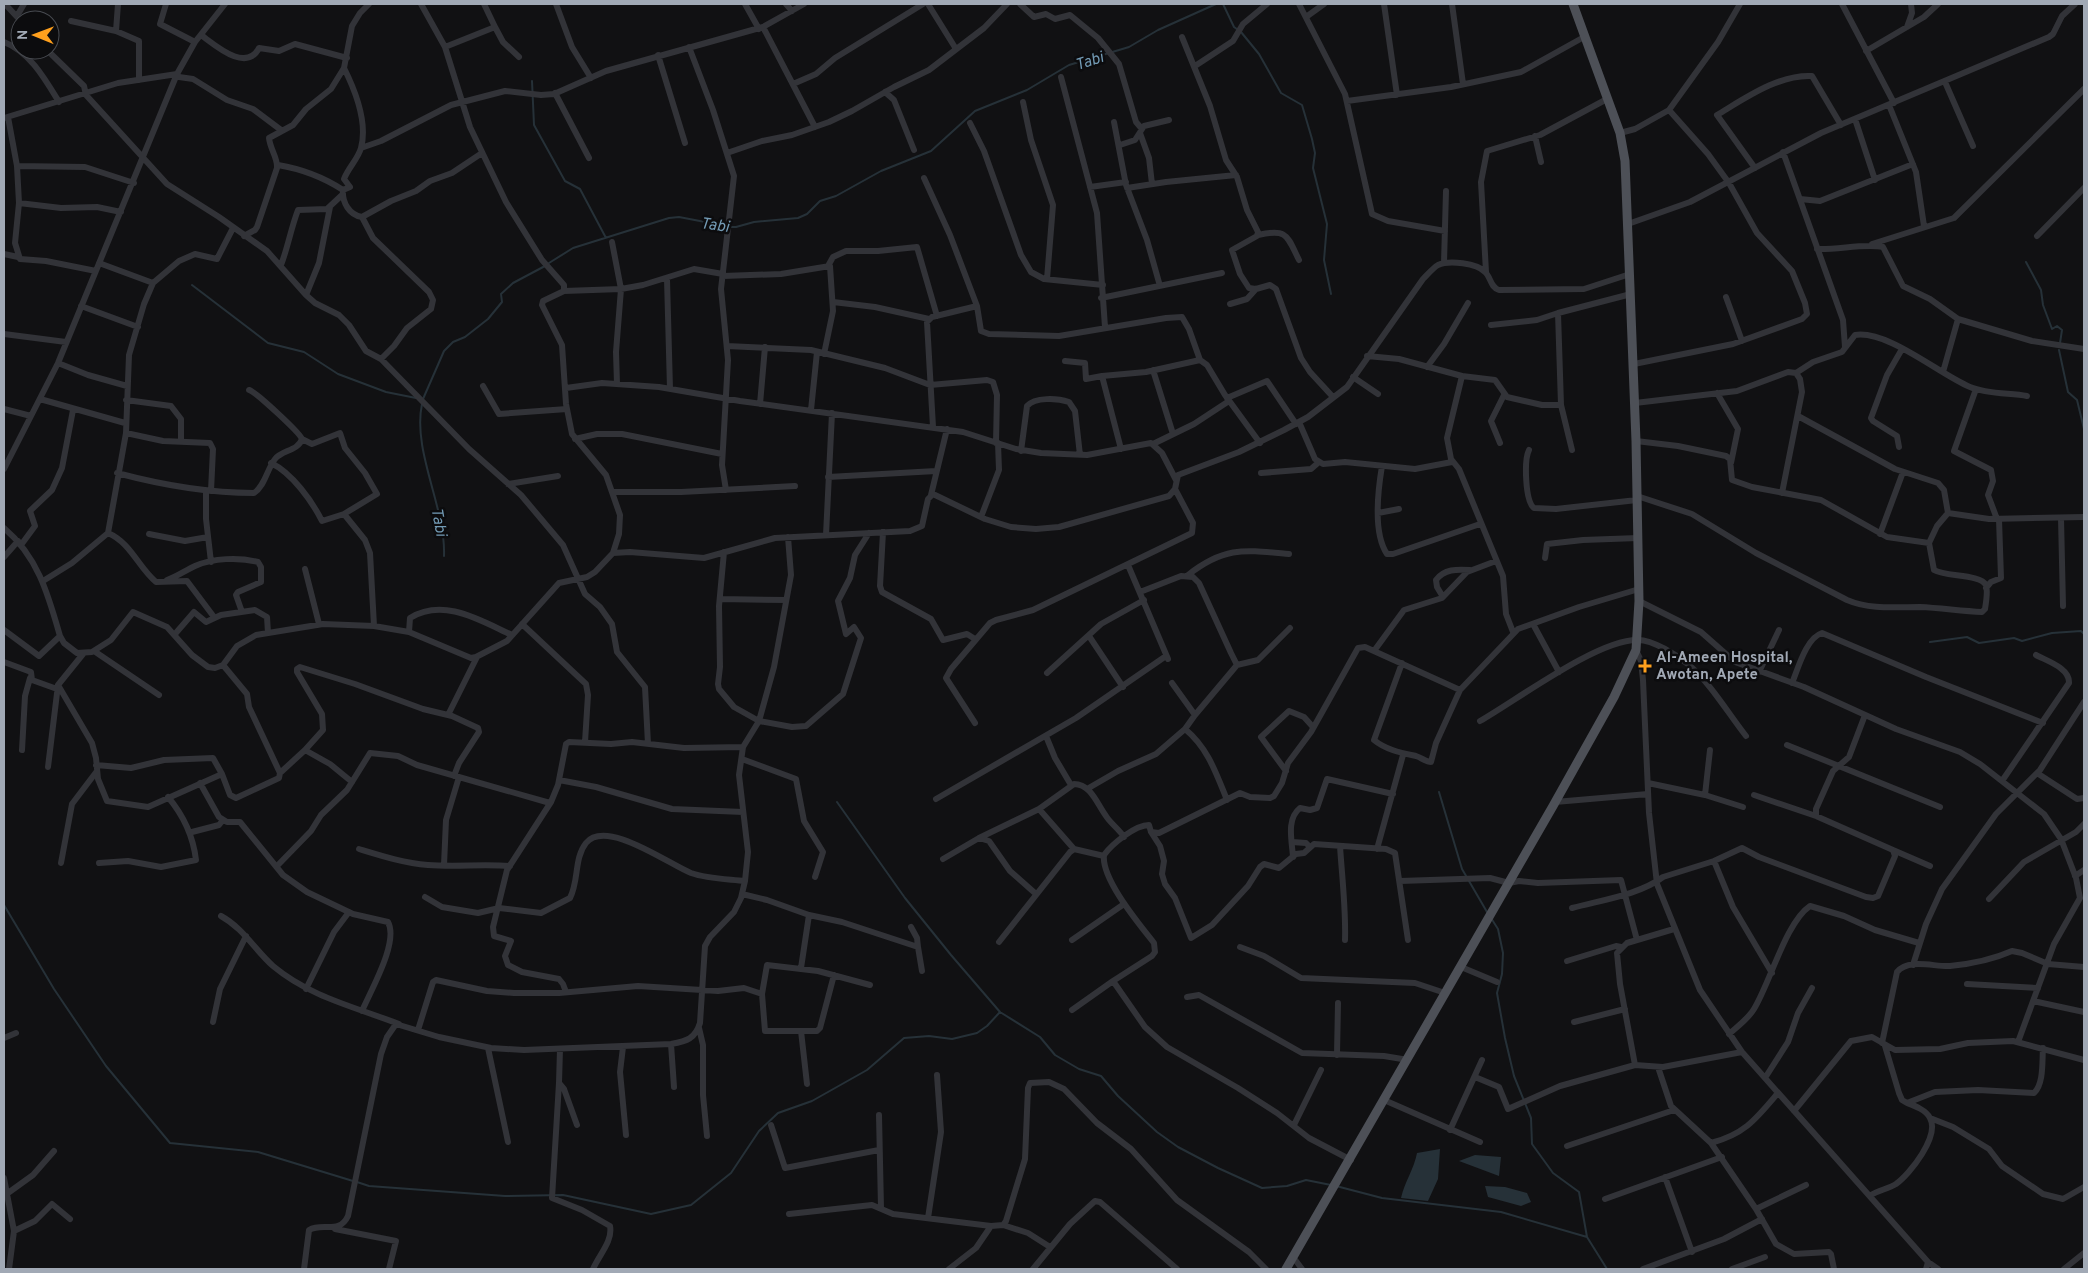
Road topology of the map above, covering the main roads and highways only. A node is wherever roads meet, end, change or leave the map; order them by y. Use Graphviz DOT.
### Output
graph roads {
  1 [pos="1572,4"];
  2 [pos="1286,1269"];
  1 -- 2 [label="main road"];
}
